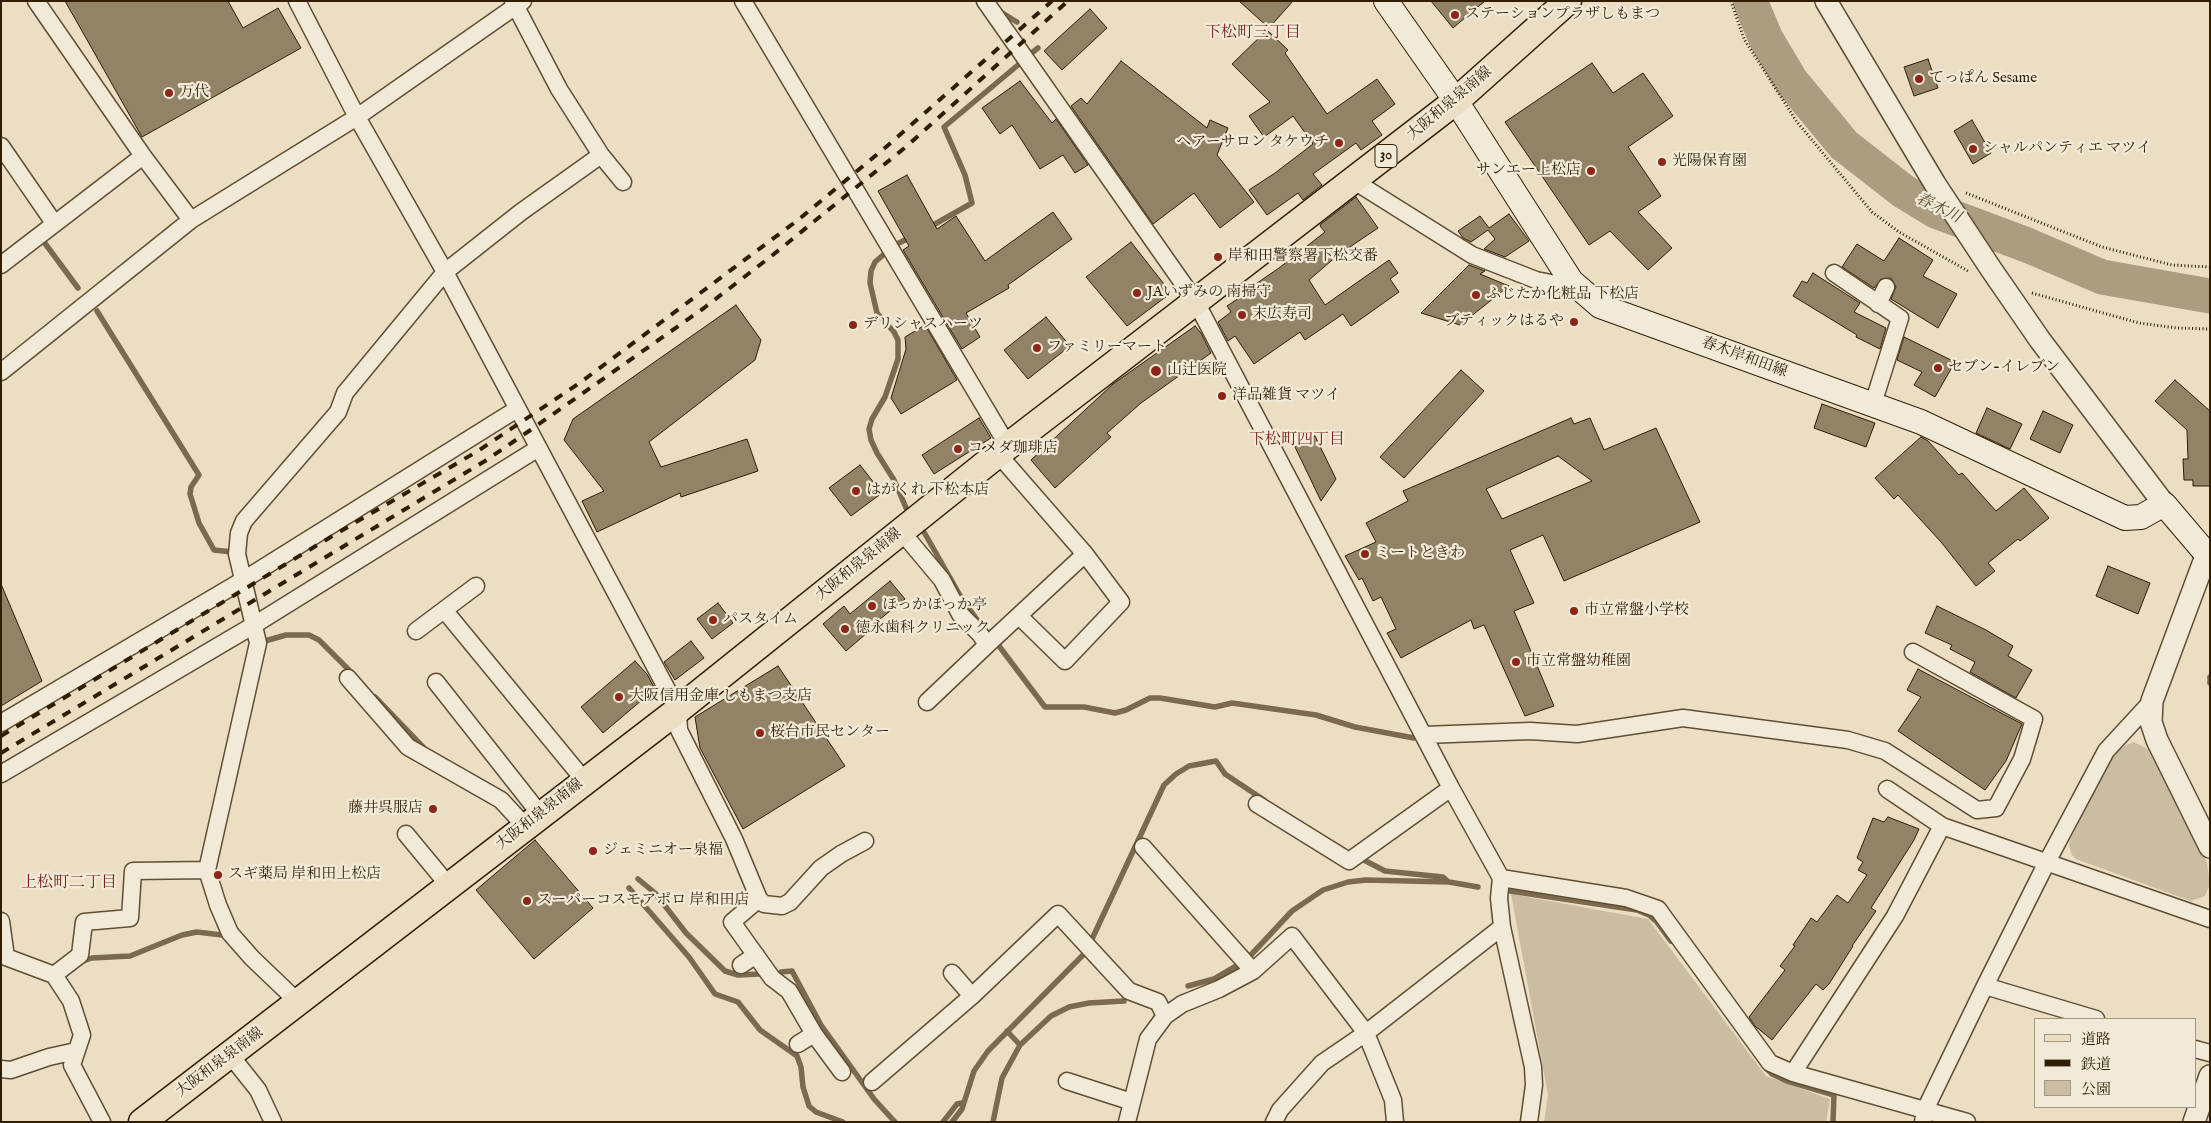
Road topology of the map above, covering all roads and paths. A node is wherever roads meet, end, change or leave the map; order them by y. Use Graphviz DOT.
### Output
graph roads {
  1 [pos="36,1"];
  2 [pos="297,1"];
  3 [pos="742,1"];
  4 [pos="985,1"];
  5 [pos="1386,1"];
  6 [pos="1568,1"];
  7 [pos="1731,1"];
  8 [pos="1826,1"];
  9 [pos="517,3"];
  10 [pos="1456,101"];
  11 [pos="356,117"];
  12 [pos="2,150"];
  13 [pos="601,155"];
  14 [pos="144,156"];
  15 [pos="1354,181"];
  16 [pos="623,182"];
  17 [pos="1965,192"];
  18 [pos="191,220"];
  19 [pos="54,223"];
  20 [pos="1,265"];
  21 [pos="2210,267"];
  22 [pos="445,272"];
  23 [pos="1983,272"];
  24 [pos="1834,273"];
  25 [pos="1571,281"];
  26 [pos="1886,287"];
  27 [pos="2031,293"];
  28 [pos="1196,302"];
  29 [pos="1878,304"];
  30 [pos="2210,329"];
  31 [pos="1,372"];
  32 [pos="1873,404"];
  33 [pos="517,409"];
  34 [pos="537,449"];
  35 [pos="1003,450"];
  36 [pos="2164,504"];
  37 [pos="901,532"];
  38 [pos="1085,554"];
  39 [pos="2208,557"];
  40 [pos="245,579"];
  41 [pos="476,586"];
  42 [pos="445,611"];
  43 [pos="1019,616"];
  44 [pos="254,625"];
  45 [pos="416,632"];
  46 [pos="987,645"];
  47 [pos="1913,652"];
  48 [pos="348,678"];
  49 [pos="436,682"];
  50 [pos="2152,701"];
  51 [pos="927,702"];
  52 [pos="678,710"];
  53 [pos="1,723"];
  54 [pos="1424,735"];
  55 [pos="1,774"];
  56 [pos="584,780"];
  57 [pos="1451,788"];
  58 [pos="1887,789"];
  59 [pos="1258,804"];
  60 [pos="1977,810"];
  61 [pos="532,820"];
  62 [pos="1942,826"];
  63 [pos="406,834"];
  64 [pos="1966,835"];
  65 [pos="864,841"];
  66 [pos="1142,847"];
  67 [pos="2210,847"];
  68 [pos="2047,862"];
  69 [pos="207,870"];
  70 [pos="1500,878"];
  71 [pos="449,886"];
  72 [pos="760,899"];
  73 [pos="2210,919"];
  74 [pos="1,921"];
  75 [pos="1502,927"];
  76 [pos="756,955"];
  77 [pos="741,965"];
  78 [pos="1253,971"];
  79 [pos="952,973"];
  80 [pos="54,975"];
  81 [pos="1985,986"];
  82 [pos="972,996"];
  83 [pos="298,1002"];
  84 [pos="1165,1016"];
  85 [pos="2093,1018"];
  86 [pos="1366,1033"];
  87 [pos="814,1034"];
  88 [pos="798,1044"];
  89 [pos="2196,1049"];
  90 [pos="76,1052"];
  91 [pos="2210,1053"];
  92 [pos="230,1056"];
  93 [pos="1,1068"];
  94 [pos="842,1072"];
  95 [pos="1793,1074"];
  96 [pos="2210,1076"];
  97 [pos="1066,1081"];
  98 [pos="872,1082"];
  99 [pos="1132,1102"];
  100 [pos="1924,1116"];
  101 [pos="102,1122"];
  102 [pos="142,1122"];
  103 [pos="273,1122"];
  104 [pos="1127,1122"];
  105 [pos="1274,1122"];
  106 [pos="1395,1122"];
  107 [pos="1530,1122"];
  108 [pos="1967,1122"];
  109 [pos="2194,1122"];
  1 -- 14 [label="street"];
  2 -- 11 [label="street"];
  3 -- 35 [label="street"];
  4 -- 28 [label="street"];
  5 -- 10 [label="main road, 春木岸和田線"];
  6 -- 10 [label="main road, 大阪和泉泉南線 / 30"];
  7 -- 23 [label="path"];
  8 -- 23 [label="street"];
  9 -- 11 [label="street"];
  9 -- 13 [label="street"];
  10 -- 15 [label="main road, 大阪和泉泉南線 / 30"];
  10 -- 25 [label="main road, 春木岸和田線"];
  11 -- 18 [label="street"];
  11 -- 22 [label="street"];
  12 -- 19 [label="street"];
  13 -- 16 [label="street"];
  13 -- 22 [label="street"];
  14 -- 18 [label="street"];
  14 -- 19 [label="street"];
  15 -- 25 [label="street"];
  15 -- 28 [label="main road, 大阪和泉泉南線 / 30"];
  17 -- 21 [label="path"];
  18 -- 31 [label="street"];
  19 -- 20 [label="street"];
  22 -- 33 [label="street"];
  22 -- 40 [label="street"];
  23 -- 36 [label="street"];
  24 -- 29 [label="street"];
  25 -- 32 [label="main road, 春木岸和田線"];
  26 -- 29 [label="street"];
  27 -- 30 [label="path"];
  28 -- 35 [label="main road, 大阪和泉泉南線 / 30"];
  28 -- 54 [label="street"];
  29 -- 32 [label="street"];
  32 -- 36 [label="main road, 春木岸和田線"];
  33 -- 34 [label="street"];
  33 -- 40 [label="street"];
  34 -- 44 [label="street"];
  34 -- 52 [label="street"];
  35 -- 37 [label="main road, 大阪和泉泉南線 / 30"];
  35 -- 38 [label="street"];
  36 -- 39 [label="main road"];
  37 -- 46 [label="street"];
  37 -- 52 [label="main road, 大阪和泉泉南線 / 30"];
  38 -- 43 [label="street"];
  38 -- 43 [label="street"];
  39 -- 50 [label="street"];
  40 -- 44 [label="street"];
  40 -- 53 [label="street"];
  41 -- 42 [label="street"];
  42 -- 45 [label="street"];
  42 -- 56 [label="street"];
  43 -- 46 [label="street"];
  44 -- 55 [label="street"];
  44 -- 69 [label="street"];
  46 -- 51 [label="street"];
  47 -- 60 [label="street"];
  48 -- 61 [label="street"];
  49 -- 61 [label="street"];
  50 -- 67 [label="street"];
  50 -- 68 [label="street"];
  52 -- 56 [label="main road, 大阪和泉泉南線 / 30"];
  52 -- 72 [label="street"];
  54 -- 57 [label="street"];
  54 -- 60 [label="street"];
  56 -- 61 [label="main road, 大阪和泉泉南線 / 30"];
  57 -- 59 [label="street"];
  57 -- 70 [label="street"];
  58 -- 62 [label="street"];
  60 -- 64 [label="street"];
  61 -- 71 [label="main road, 大阪和泉泉南線 / 30"];
  62 -- 64 [label="street"];
  62 -- 95 [label="street"];
  63 -- 71 [label="street"];
  64 -- 68 [label="street"];
  65 -- 72 [label="street"];
  66 -- 78 [label="street"];
  68 -- 73 [label="street"];
  68 -- 81 [label="street"];
  69 -- 80 [label="street"];
  69 -- 83 [label="street"];
  70 -- 75 [label="street"];
  70 -- 95 [label="street"];
  71 -- 83 [label="main road, 大阪和泉泉南線 / 30"];
  72 -- 76 [label="street"];
  74 -- 80 [label="street"];
  75 -- 86 [label="street"];
  75 -- 107 [label="street"];
  76 -- 77 [label="street"];
  76 -- 87 [label="street"];
  78 -- 84 [label="street"];
  78 -- 86 [label="street"];
  79 -- 82 [label="street"];
  80 -- 90 [label="street"];
  81 -- 85 [label="street"];
  81 -- 100 [label="street"];
  82 -- 84 [label="street"];
  82 -- 98 [label="street"];
  83 -- 92 [label="main road, 大阪和泉泉南線 / 30"];
  84 -- 99 [label="street"];
  86 -- 105 [label="street"];
  86 -- 106 [label="street"];
  87 -- 88 [label="street"];
  87 -- 94 [label="street"];
  89 -- 91 [label="street"];
  90 -- 93 [label="street"];
  90 -- 101 [label="street"];
  92 -- 102 [label="main road, 大阪和泉泉南線 / 30"];
  92 -- 103 [label="street"];
  95 -- 100 [label="street"];
  96 -- 109 [label="street"];
  97 -- 99 [label="street"];
  99 -- 104 [label="street"];
  100 -- 108 [label="street"];
}
